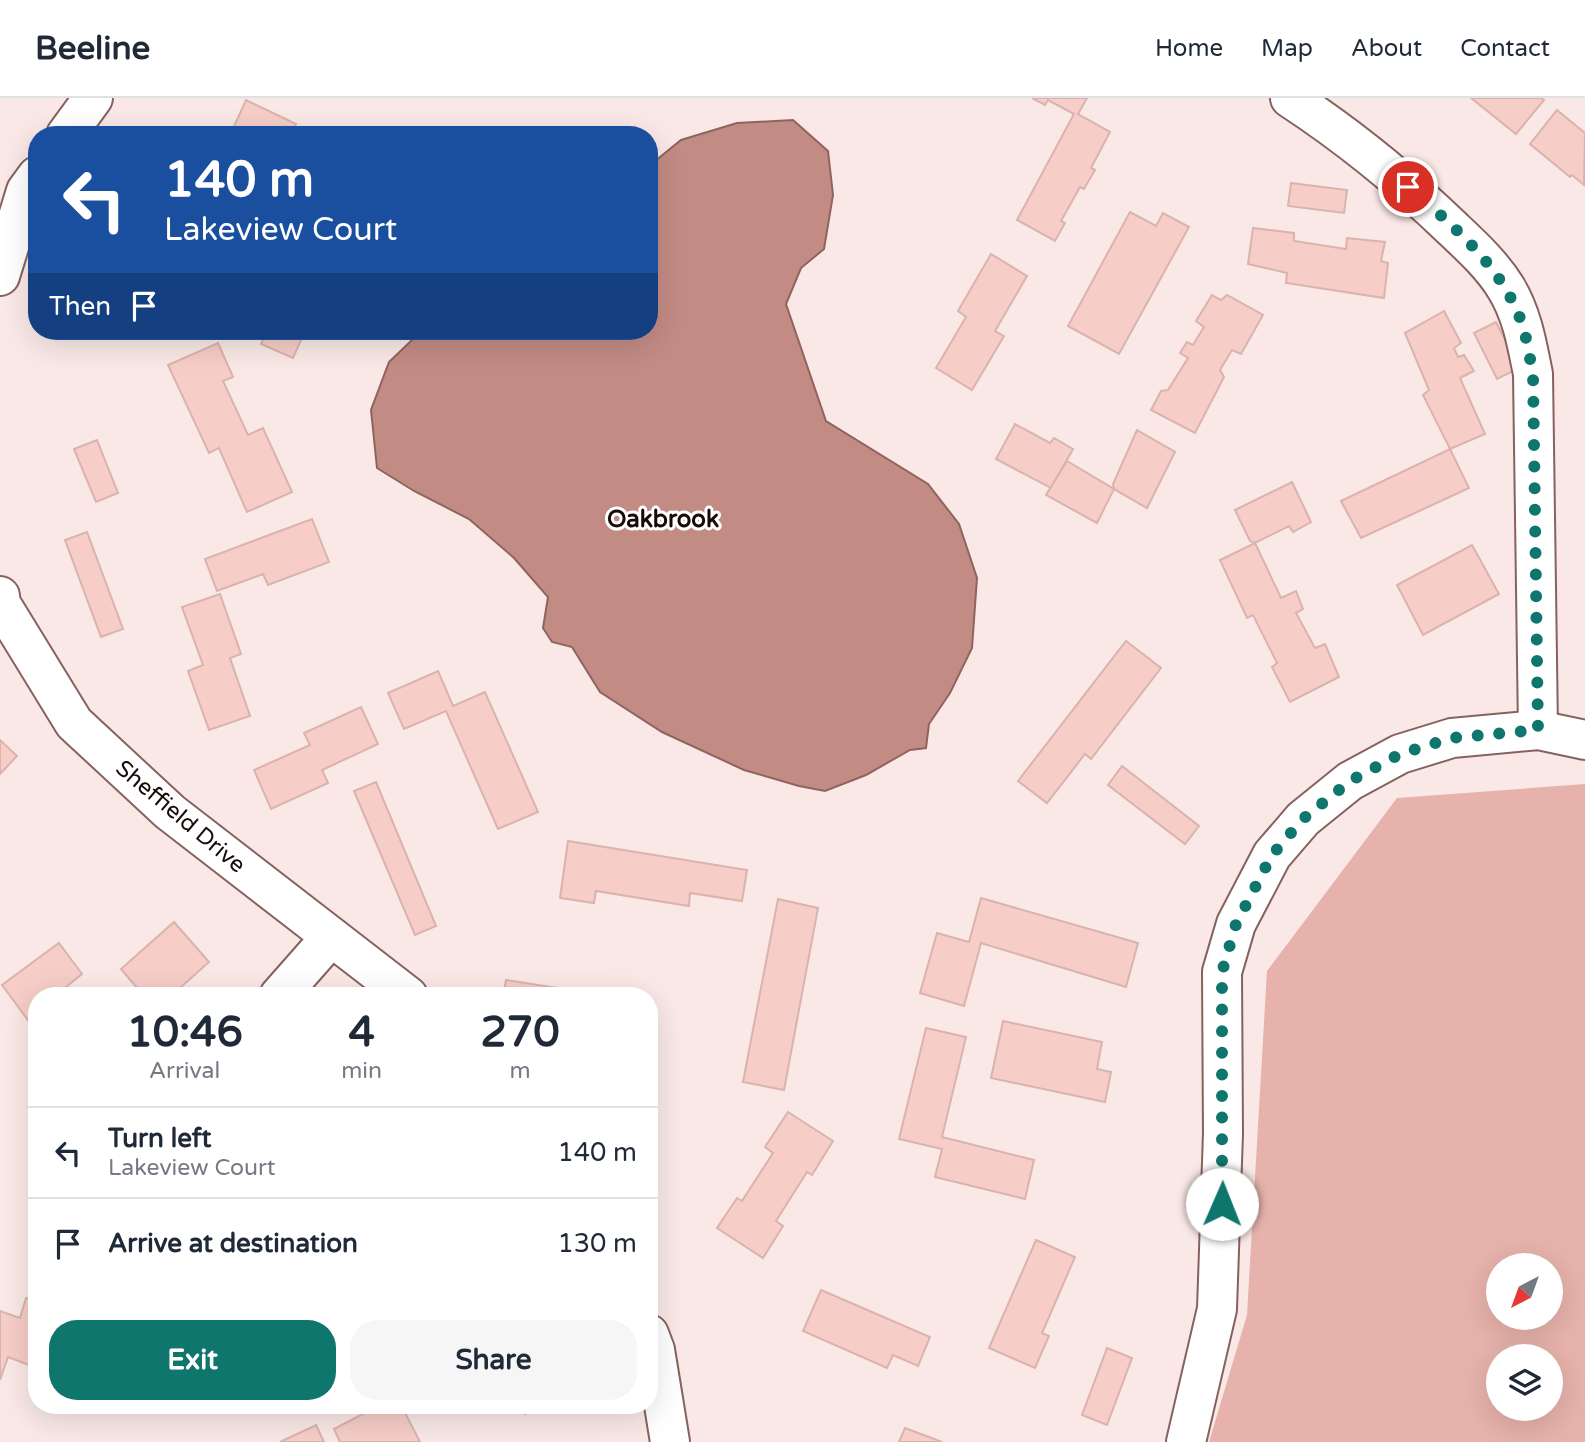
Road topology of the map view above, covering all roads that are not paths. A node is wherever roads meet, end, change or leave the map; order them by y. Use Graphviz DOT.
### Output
graph roads {
  1 [pos="93,98"];
  2 [pos="1290,98"];
  3 [pos="73,126"];
  4 [pos="21,181"];
  5 [pos="0,276"];
  6 [pos="0,601"];
  7 [pos="1538,730"];
  8 [pos="1585,740"];
  9 [pos="331,937"];
  10 [pos="287,987"];
  11 [pos="396,987"];
  12 [pos="658,1368"];
  13 [pos="670,1442"];
  14 [pos="1186,1442"];
  1 -- 3 [label="street"];
  2 -- 7 [label="street"];
  4 -- 5 [label="street"];
  6 -- 9 [label="street, Sheffield Drive"];
  7 -- 8 [label="street"];
  7 -- 14 [label="street"];
  9 -- 10 [label="street"];
  9 -- 11 [label="street, Sheffield Drive"];
  12 -- 13 [label="street"];
}
